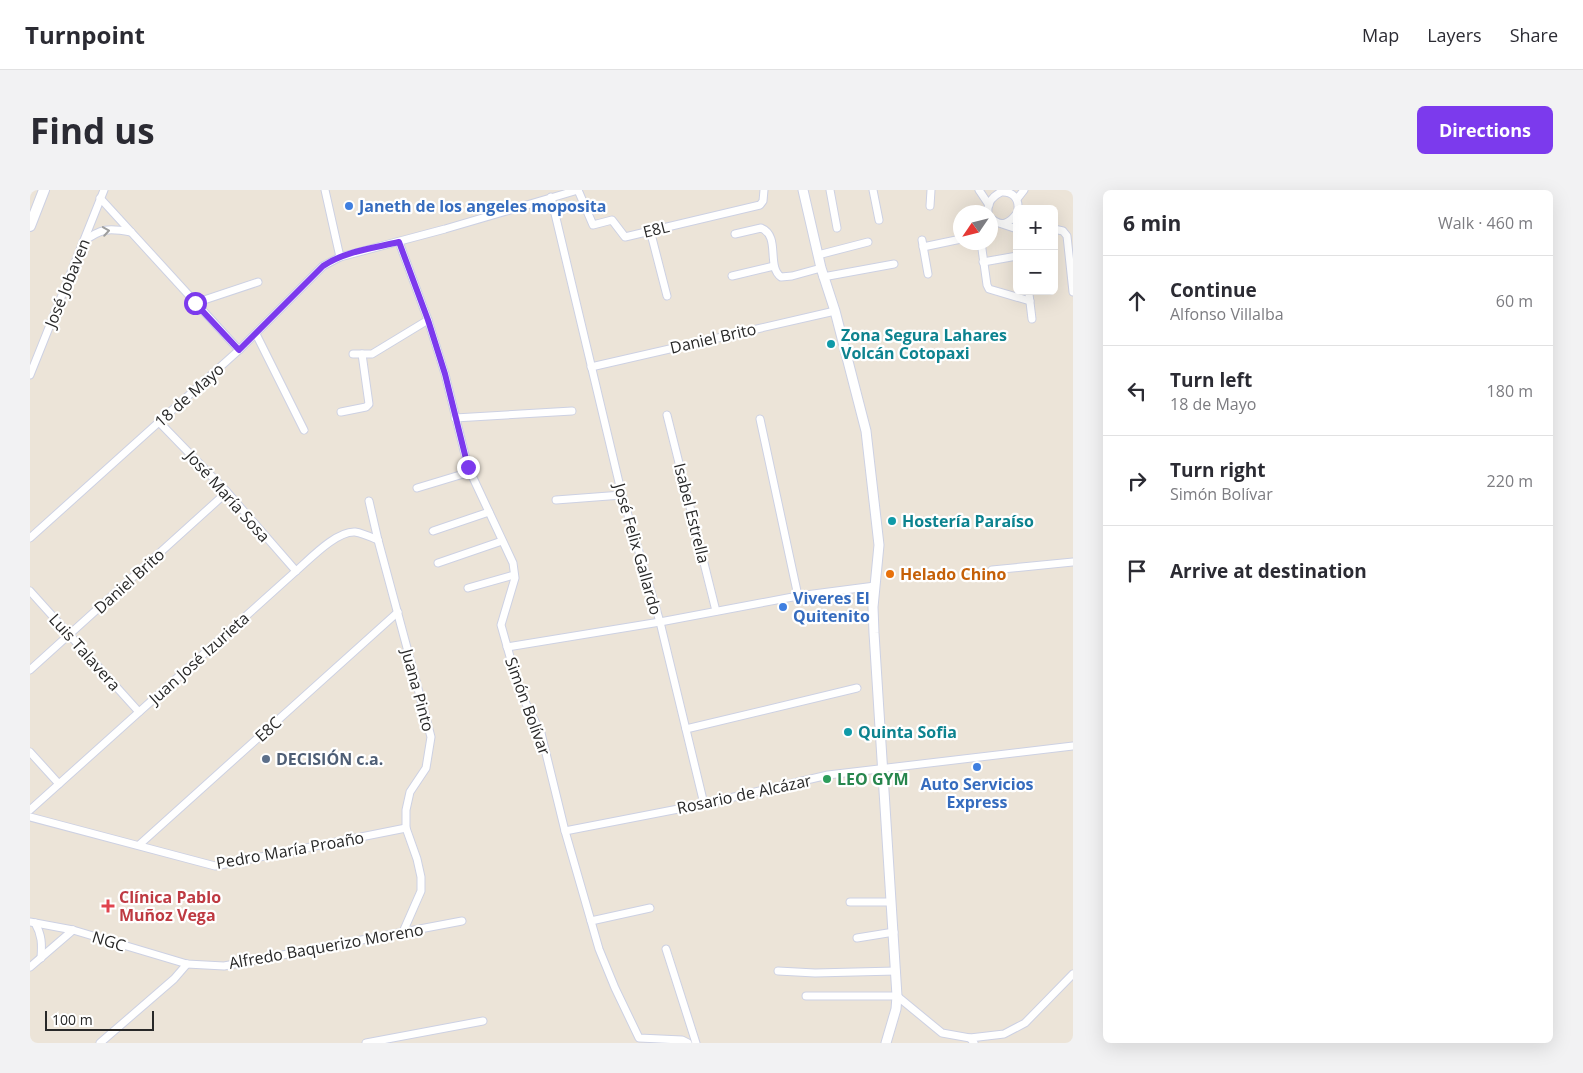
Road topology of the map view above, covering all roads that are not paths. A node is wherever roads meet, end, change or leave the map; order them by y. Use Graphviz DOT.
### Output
graph roads {
  1 [pos="44,190"];
  2 [pos="104,190"];
  3 [pos="326,190"];
  4 [pos="578,190"];
  5 [pos="764,190"];
  6 [pos="803,190"];
  7 [pos="830,190"];
  8 [pos="872,190"];
  9 [pos="932,190"];
  10 [pos="979,190"];
  11 [pos="1024,190"];
  12 [pos="1011,192"];
  13 [pos="551,197"];
  14 [pos="100,198"];
  15 [pos="1017,199"];
  16 [pos="986,205"];
  17 [pos="990,205"];
  18 [pos="1018,205"];
  19 [pos="930,206"];
  20 [pos="1013,218"];
  21 [pos="879,220"];
  22 [pos="998,223"];
  23 [pos="1001,224"];
  24 [pos="30,226"];
  25 [pos="837,228"];
  26 [pos="1013,228"];
  27 [pos="650,230"];
  28 [pos="1058,230"];
  29 [pos="131,232"];
  30 [pos="735,234"];
  31 [pos="953,240"];
  32 [pos="82,242"];
  33 [pos="399,242"];
  34 [pos="868,242"];
  35 [pos="1070,242"];
  36 [pos="982,250"];
  37 [pos="818,255"];
  38 [pos="340,257"];
  39 [pos="1013,257"];
  40 [pos="984,262"];
  41 [pos="894,264"];
  42 [pos="774,266"];
  43 [pos="822,273"];
  44 [pos="928,274"];
  45 [pos="732,276"];
  46 [pos="258,282"];
  47 [pos="1073,287"];
  48 [pos="667,296"];
  49 [pos="195,303"];
  50 [pos="835,311"];
  51 [pos="1032,319"];
  52 [pos="428,320"];
  53 [pos="256,334"];
  54 [pos="239,350"];
  55 [pos="352,354"];
  56 [pos="362,354"];
  57 [pos="591,367"];
  58 [pos="30,375"];
  59 [pos="572,411"];
  60 [pos="341,412"];
  61 [pos="668,415"];
  62 [pos="455,418"];
  63 [pos="760,420"];
  64 [pos="160,422"];
  65 [pos="304,430"];
  66 [pos="470,472"];
  67 [pos="416,488"];
  68 [pos="227,492"];
  69 [pos="622,495"];
  70 [pos="556,500"];
  71 [pos="369,501"];
  72 [pos="489,512"];
  73 [pos="433,531"];
  74 [pos="30,538"];
  75 [pos="378,540"];
  76 [pos="502,541"];
  77 [pos="1073,562"];
  78 [pos="438,563"];
  79 [pos="992,570"];
  80 [pos="296,571"];
  81 [pos="514,574"];
  82 [pos="875,586"];
  83 [pos="468,588"];
  84 [pos="30,591"];
  85 [pos="798,596"];
  86 [pos="716,611"];
  87 [pos="398,612"];
  88 [pos="660,622"];
  89 [pos="69,635"];
  90 [pos="507,647"];
  91 [pos="30,670"];
  92 [pos="857,688"];
  93 [pos="139,712"];
  94 [pos="686,728"];
  95 [pos="1073,746"];
  96 [pos="30,752"];
  97 [pos="883,769"];
  98 [pos="59,784"];
  99 [pos="704,804"];
  100 [pos="30,810"];
  101 [pos="30,817"];
  102 [pos="406,828"];
  103 [pos="565,831"];
  104 [pos="139,845"];
  105 [pos="850,902"];
  106 [pos="892,902"];
  107 [pos="650,908"];
  108 [pos="462,921"];
  109 [pos="591,921"];
  110 [pos="32,923"];
  111 [pos="73,930"];
  112 [pos="403,932"];
  113 [pos="894,932"];
  114 [pos="857,938"];
  115 [pos="666,949"];
  116 [pos="41,958"];
  117 [pos="187,964"];
  118 [pos="30,967"];
  119 [pos="778,971"];
  120 [pos="896,971"];
  121 [pos="1073,974"];
  122 [pos="806,996"];
  123 [pos="897,996"];
  124 [pos="483,1021"];
  125 [pos="972,1040"];
  126 [pos="100,1043"];
  127 [pos="366,1043"];
  128 [pos="688,1043"];
  129 [pos="696,1043"];
  130 [pos="886,1043"];
  1 -- 24 [label="main road"];
  2 -- 14 [label="street, José Jobaven"];
  3 -- 38 [label="street"];
  4 -- 13 [label="street, 18 de Mayo"];
  4 -- 27 [label="street, E8L"];
  5 -- 27 [label="street, E8L"];
  6 -- 37 [label="street"];
  7 -- 25 [label="street"];
  8 -- 21 [label="street"];
  9 -- 19 [label="street"];
  10 -- 16 [label="street"];
  11 -- 15 [label="street"];
  12 -- 15 [label="street"];
  12 -- 17 [label="street"];
  13 -- 33 [label="street, 18 de Mayo"];
  13 -- 57 [label="street, José Felix Gallardo"];
  14 -- 29 [label="street"];
  14 -- 32 [label="street, José Jobaven"];
  15 -- 18 [label="street"];
  20 -- 23 [label="street"];
  22 -- 23 [label="street"];
  23 -- 26 [label="street"];
  27 -- 48 [label="street"];
  28 -- 35 [label="street"];
  32 -- 29 [label="street, one-way"];
  29 -- 49 [label="street"];
  30 -- 42 [label="street"];
  31 -- 44 [label="street"];
  32 -- 58 [label="street, José Jobaven"];
  33 -- 38 [label="street, 18 de Mayo"];
  33 -- 52 [label="street, Simón Bolívar"];
  34 -- 37 [label="street"];
  35 -- 47 [label="street"];
  36 -- 40 [label="street"];
  37 -- 43 [label="street"];
  38 -- 53 [label="street, 18 de Mayo"];
  39 -- 40 [label="street"];
  40 -- 51 [label="street"];
  41 -- 43 [label="street"];
  42 -- 43 [label="street"];
  42 -- 45 [label="street"];
  43 -- 50 [label="street"];
  46 -- 49 [label="street"];
  49 -- 54 [label="street"];
  50 -- 57 [label="street, Daniel Brito"];
  50 -- 82 [label="street"];
  52 -- 56 [label="street"];
  52 -- 62 [label="street, Simón Bolívar"];
  53 -- 54 [label="street, 18 de Mayo"];
  53 -- 65 [label="street"];
  54 -- 64 [label="street, 18 de Mayo"];
  55 -- 56 [label="street"];
  56 -- 60 [label="street"];
  57 -- 69 [label="street, José Felix Gallardo"];
  59 -- 62 [label="street"];
  61 -- 86 [label="street, Isabel Estrella"];
  62 -- 66 [label="street, Simón Bolívar"];
  63 -- 85 [label="street"];
  64 -- 68 [label="street, José María Sosa"];
  64 -- 74 [label="street, 18 de Mayo"];
  66 -- 67 [label="street"];
  66 -- 72 [label="street, Simón Bolívar"];
  68 -- 80 [label="street, José María Sosa"];
  68 -- 89 [label="street, Daniel Brito"];
  69 -- 70 [label="street"];
  69 -- 88 [label="street, José Felix Gallardo"];
  71 -- 75 [label="street, Juana Pinto"];
  72 -- 73 [label="street"];
  72 -- 76 [label="street, Simón Bolívar"];
  75 -- 80 [label="street, Juan José Izurieta"];
  75 -- 87 [label="street, Juana Pinto"];
  76 -- 78 [label="street"];
  76 -- 81 [label="street, Simón Bolívar"];
  77 -- 79 [label="street"];
  80 -- 93 [label="street, Juan José Izurieta"];
  81 -- 83 [label="street"];
  81 -- 90 [label="street, Simón Bolívar"];
  82 -- 85 [label="street"];
  82 -- 97 [label="street"];
  84 -- 89 [label="street, Luis Talavera"];
  85 -- 86 [label="street"];
  86 -- 88 [label="street"];
  87 -- 102 [label="street, Juana Pinto"];
  87 -- 104 [label="street, E8C"];
  88 -- 90 [label="street"];
  88 -- 94 [label="street, José Felix Gallardo"];
  89 -- 91 [label="street, Daniel Brito"];
  89 -- 93 [label="street, Luis Talavera"];
  90 -- 103 [label="street, Simón Bolívar"];
  92 -- 94 [label="street"];
  93 -- 98 [label="street, Juan José Izurieta"];
  94 -- 99 [label="street, José Felix Gallardo"];
  95 -- 97 [label="street, Rosario de Alcázar"];
  96 -- 98 [label="street"];
  97 -- 99 [label="street, Rosario de Alcázar"];
  97 -- 106 [label="street"];
  98 -- 100 [label="street, Juan José Izurieta"];
  99 -- 103 [label="street, Rosario de Alcázar"];
  101 -- 104 [label="street, Pedro María Proaño"];
  102 -- 104 [label="street, Pedro María Proaño"];
  102 -- 112 [label="street, Juana Pinto"];
  103 -- 109 [label="street, Simón Bolívar"];
  105 -- 106 [label="street"];
  106 -- 113 [label="street"];
  107 -- 109 [label="street"];
  108 -- 112 [label="street, Alfredo Baquerizo Moreno"];
  109 -- 128 [label="street, Simón Bolívar"];
  110 -- 111 [label="street, NGC"];
  110 -- 116 [label="street"];
  111 -- 116 [label="street"];
  111 -- 117 [label="street, NGC"];
  112 -- 117 [label="street, Alfredo Baquerizo Moreno"];
  113 -- 114 [label="street"];
  113 -- 120 [label="street"];
  115 -- 129 [label="street"];
  116 -- 118 [label="street"];
  117 -- 126 [label="street"];
  119 -- 120 [label="street"];
  120 -- 123 [label="street"];
  121 -- 125 [label="street"];
  122 -- 123 [label="street"];
  123 -- 125 [label="street"];
  123 -- 130 [label="street"];
  124 -- 127 [label="street"];
}
